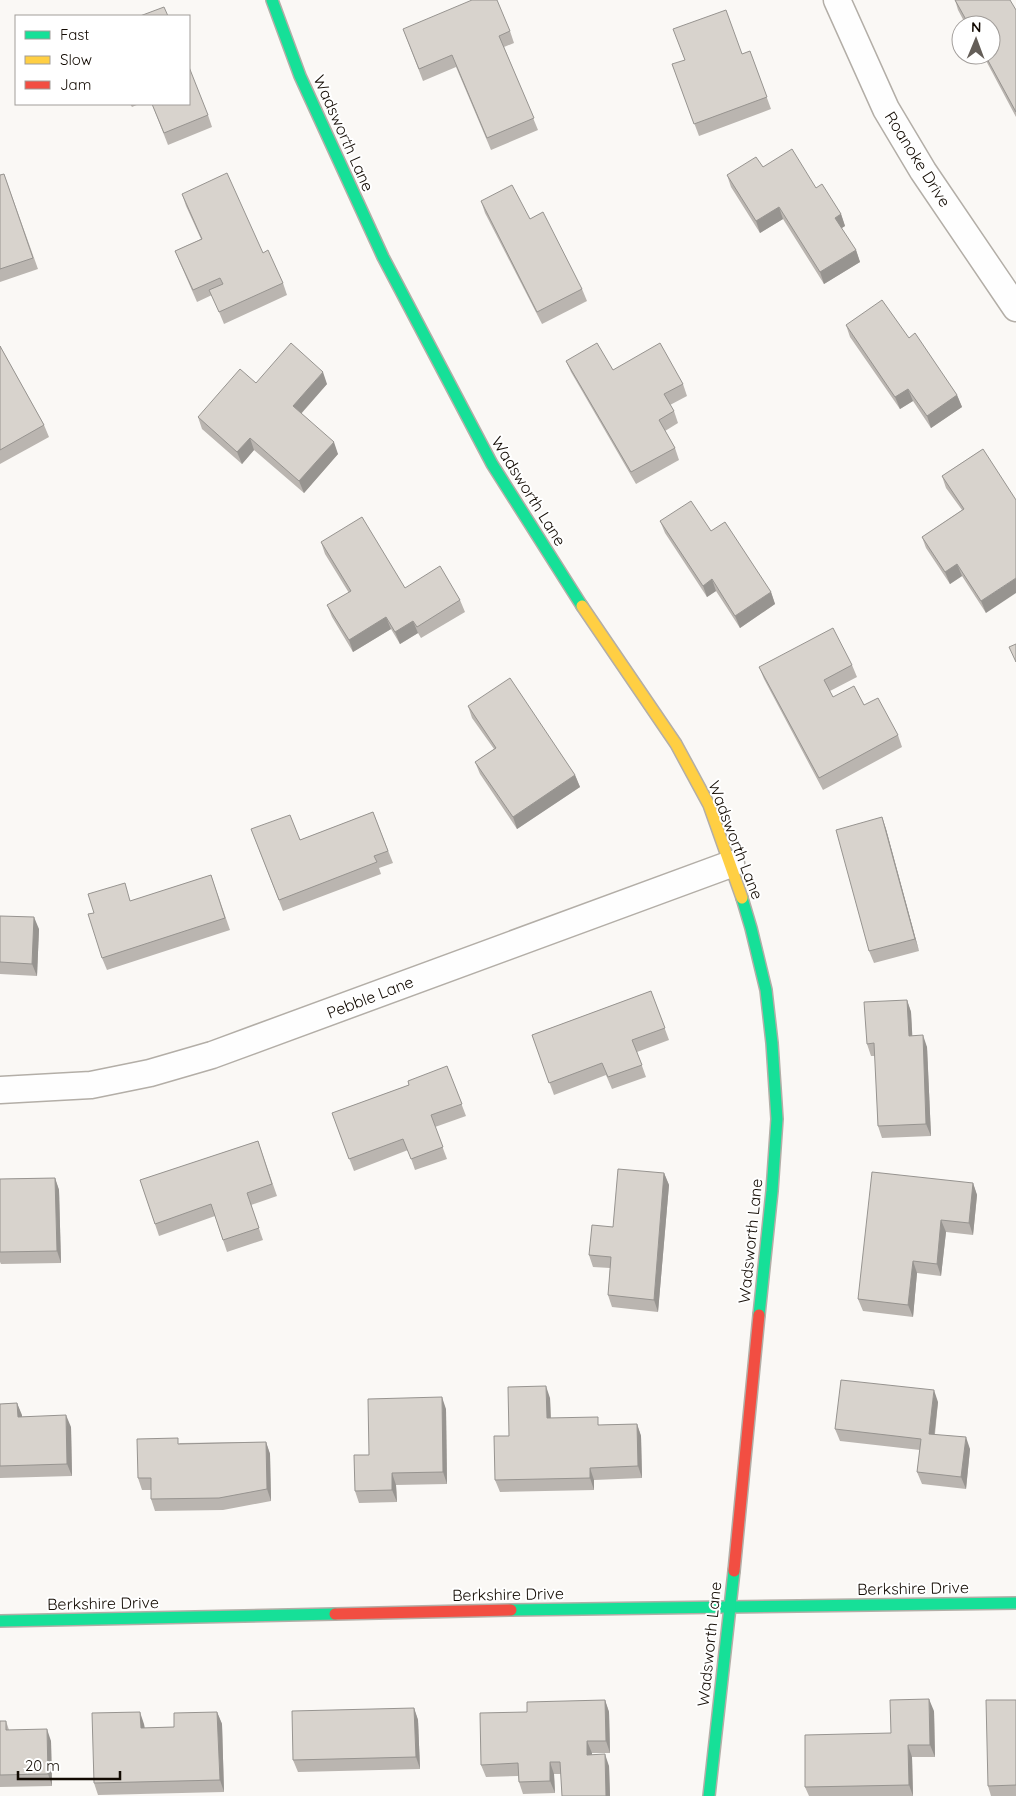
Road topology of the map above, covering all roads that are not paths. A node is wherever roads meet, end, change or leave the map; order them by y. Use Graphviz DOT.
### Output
graph roads {
  1 [pos="272,0"];
  2 [pos="837,0"];
  3 [pos="1016,308"];
  4 [pos="731,864"];
  5 [pos="0,1090"];
  6 [pos="1016,1603"];
  7 [pos="730,1606"];
  8 [pos="0,1621"];
  9 [pos="709,1796"];
  1 -- 4 [label="street, Wadsworth Lane"];
  2 -- 3 [label="street, Roanoke Drive"];
  4 -- 5 [label="street, Pebble Lane"];
  4 -- 7 [label="street, Wadsworth Lane"];
  6 -- 7 [label="street, Berkshire Drive"];
  7 -- 8 [label="street, Berkshire Drive"];
  7 -- 9 [label="street, Wadsworth Lane"];
}
